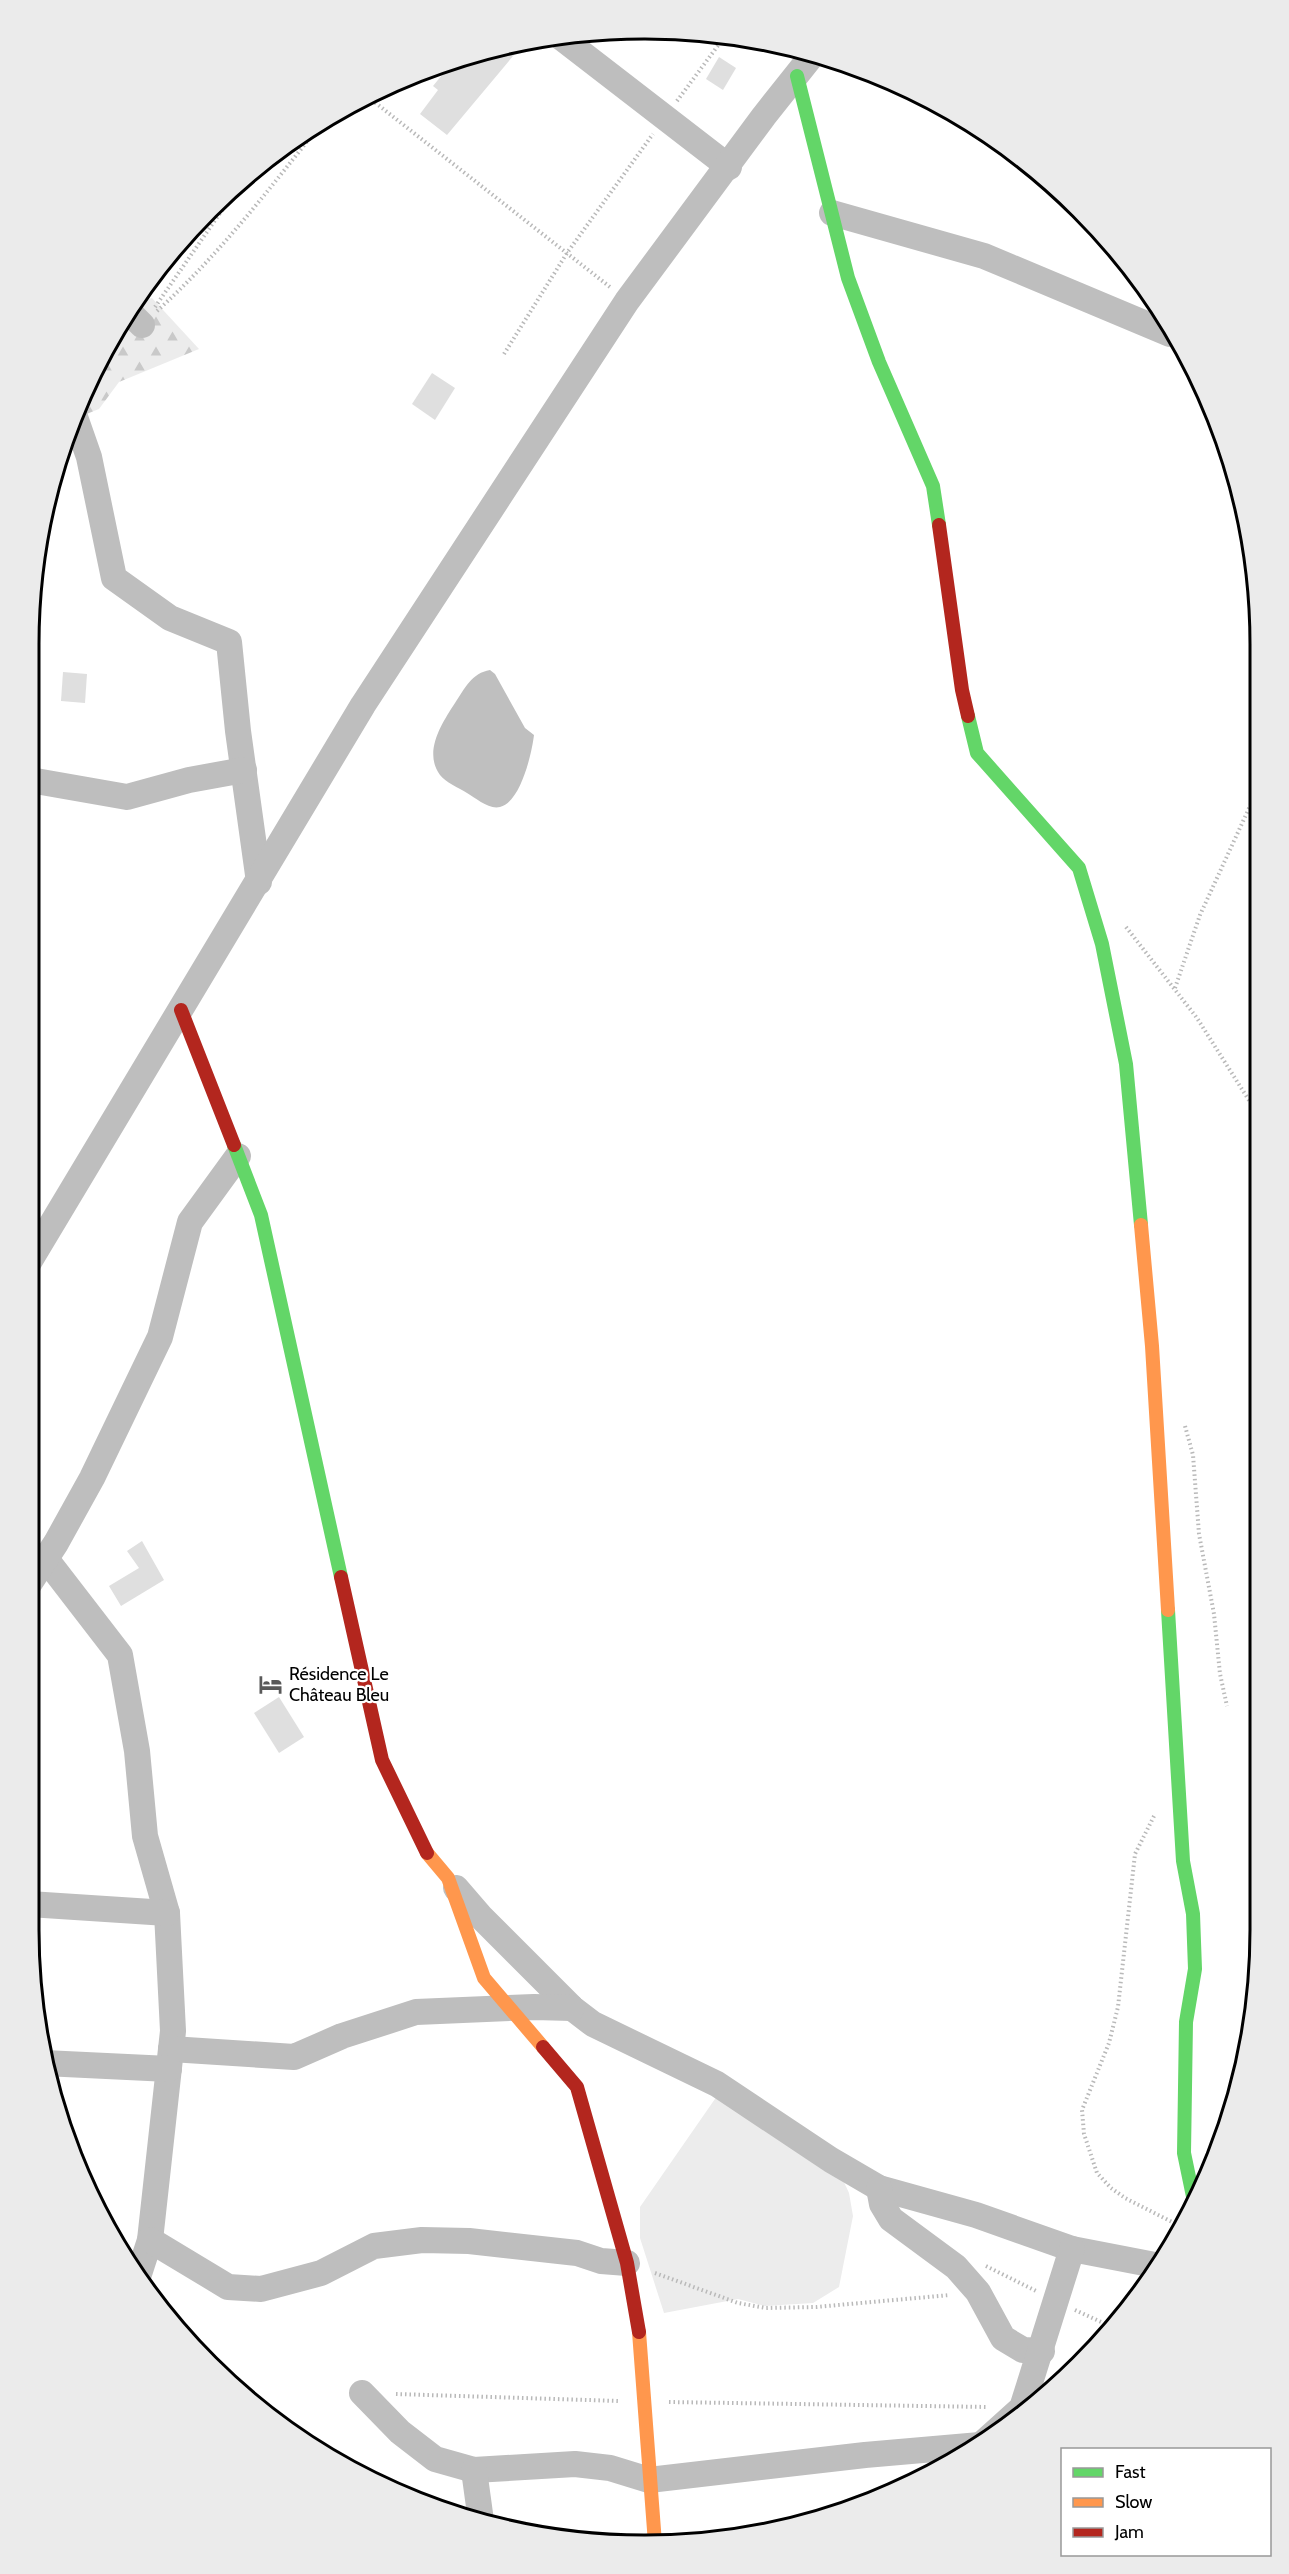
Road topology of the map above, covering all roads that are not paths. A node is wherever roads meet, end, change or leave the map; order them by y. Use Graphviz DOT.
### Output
graph roads {
  1 [pos="569,44"];
  2 [pos="808,62"];
  3 [pos="798,76"];
  4 [pos="729,166"];
  5 [pos="832,213"];
  6 [pos="1162,331"];
  7 [pos="79,429"];
  8 [pos="244,770"];
  9 [pos="39,782"];
  10 [pos="259,882"];
  11 [pos="181,1011"];
  12 [pos="238,1156"];
  13 [pos="39,1245"];
  14 [pos="46,1559"];
  15 [pos="39,1569"];
  16 [pos="448,1878"];
  17 [pos="39,1905"];
  18 [pos="167,1913"];
  19 [pos="510,2008"];
  20 [pos="572,2008"];
  21 [pos="170,2059"];
  22 [pos="54,2063"];
  23 [pos="879,2188"];
  24 [pos="1191,2189"];
  25 [pos="150,2240"];
  26 [pos="1072,2249"];
  27 [pos="627,2263"];
  28 [pos="1149,2264"];
  29 [pos="141,2267"];
  30 [pos="1042,2351"];
  31 [pos="362,2393"];
  32 [pos="1028,2398"];
  33 [pos="647,2444"];
  34 [pos="958,2447"];
  35 [pos="610,2468"];
  36 [pos="474,2470"];
  37 [pos="649,2480"];
  38 [pos="480,2512"];
  39 [pos="654,2535"];
  1 -- 4 [label="street"];
  2 -- 3 [label="street"];
  3 -- 4 [label="street"];
  3 -- 5 [label="street"];
  4 -- 10 [label="street"];
  5 -- 6 [label="street"];
  5 -- 24 [label="street"];
  7 -- 8 [label="street"];
  8 -- 9 [label="street"];
  8 -- 10 [label="street"];
  10 -- 11 [label="street"];
  11 -- 12 [label="street"];
  11 -- 13 [label="street"];
  12 -- 14 [label="street"];
  12 -- 16 [label="street"];
  14 -- 15 [label="street"];
  14 -- 18 [label="street"];
  16 -- 19 [label="street"];
  16 -- 20 [label="street"];
  17 -- 18 [label="street"];
  18 -- 21 [label="street"];
  19 -- 20 [label="street"];
  19 -- 21 [label="street"];
  19 -- 27 [label="street"];
  20 -- 23 [label="street"];
  21 -- 22 [label="street"];
  21 -- 25 [label="street"];
  23 -- 26 [label="street"];
  23 -- 30 [label="street"];
  25 -- 27 [label="street"];
  25 -- 29 [label="street"];
  26 -- 28 [label="street"];
  26 -- 30 [label="street"];
  27 -- 33 [label="street"];
  30 -- 32 [label="street"];
  31 -- 36 [label="street"];
  33 -- 35 [label="street"];
  33 -- 37 [label="street"];
  34 -- 37 [label="street"];
  35 -- 36 [label="street"];
  35 -- 37 [label="street"];
  36 -- 38 [label="street"];
  37 -- 39 [label="street"];
}
